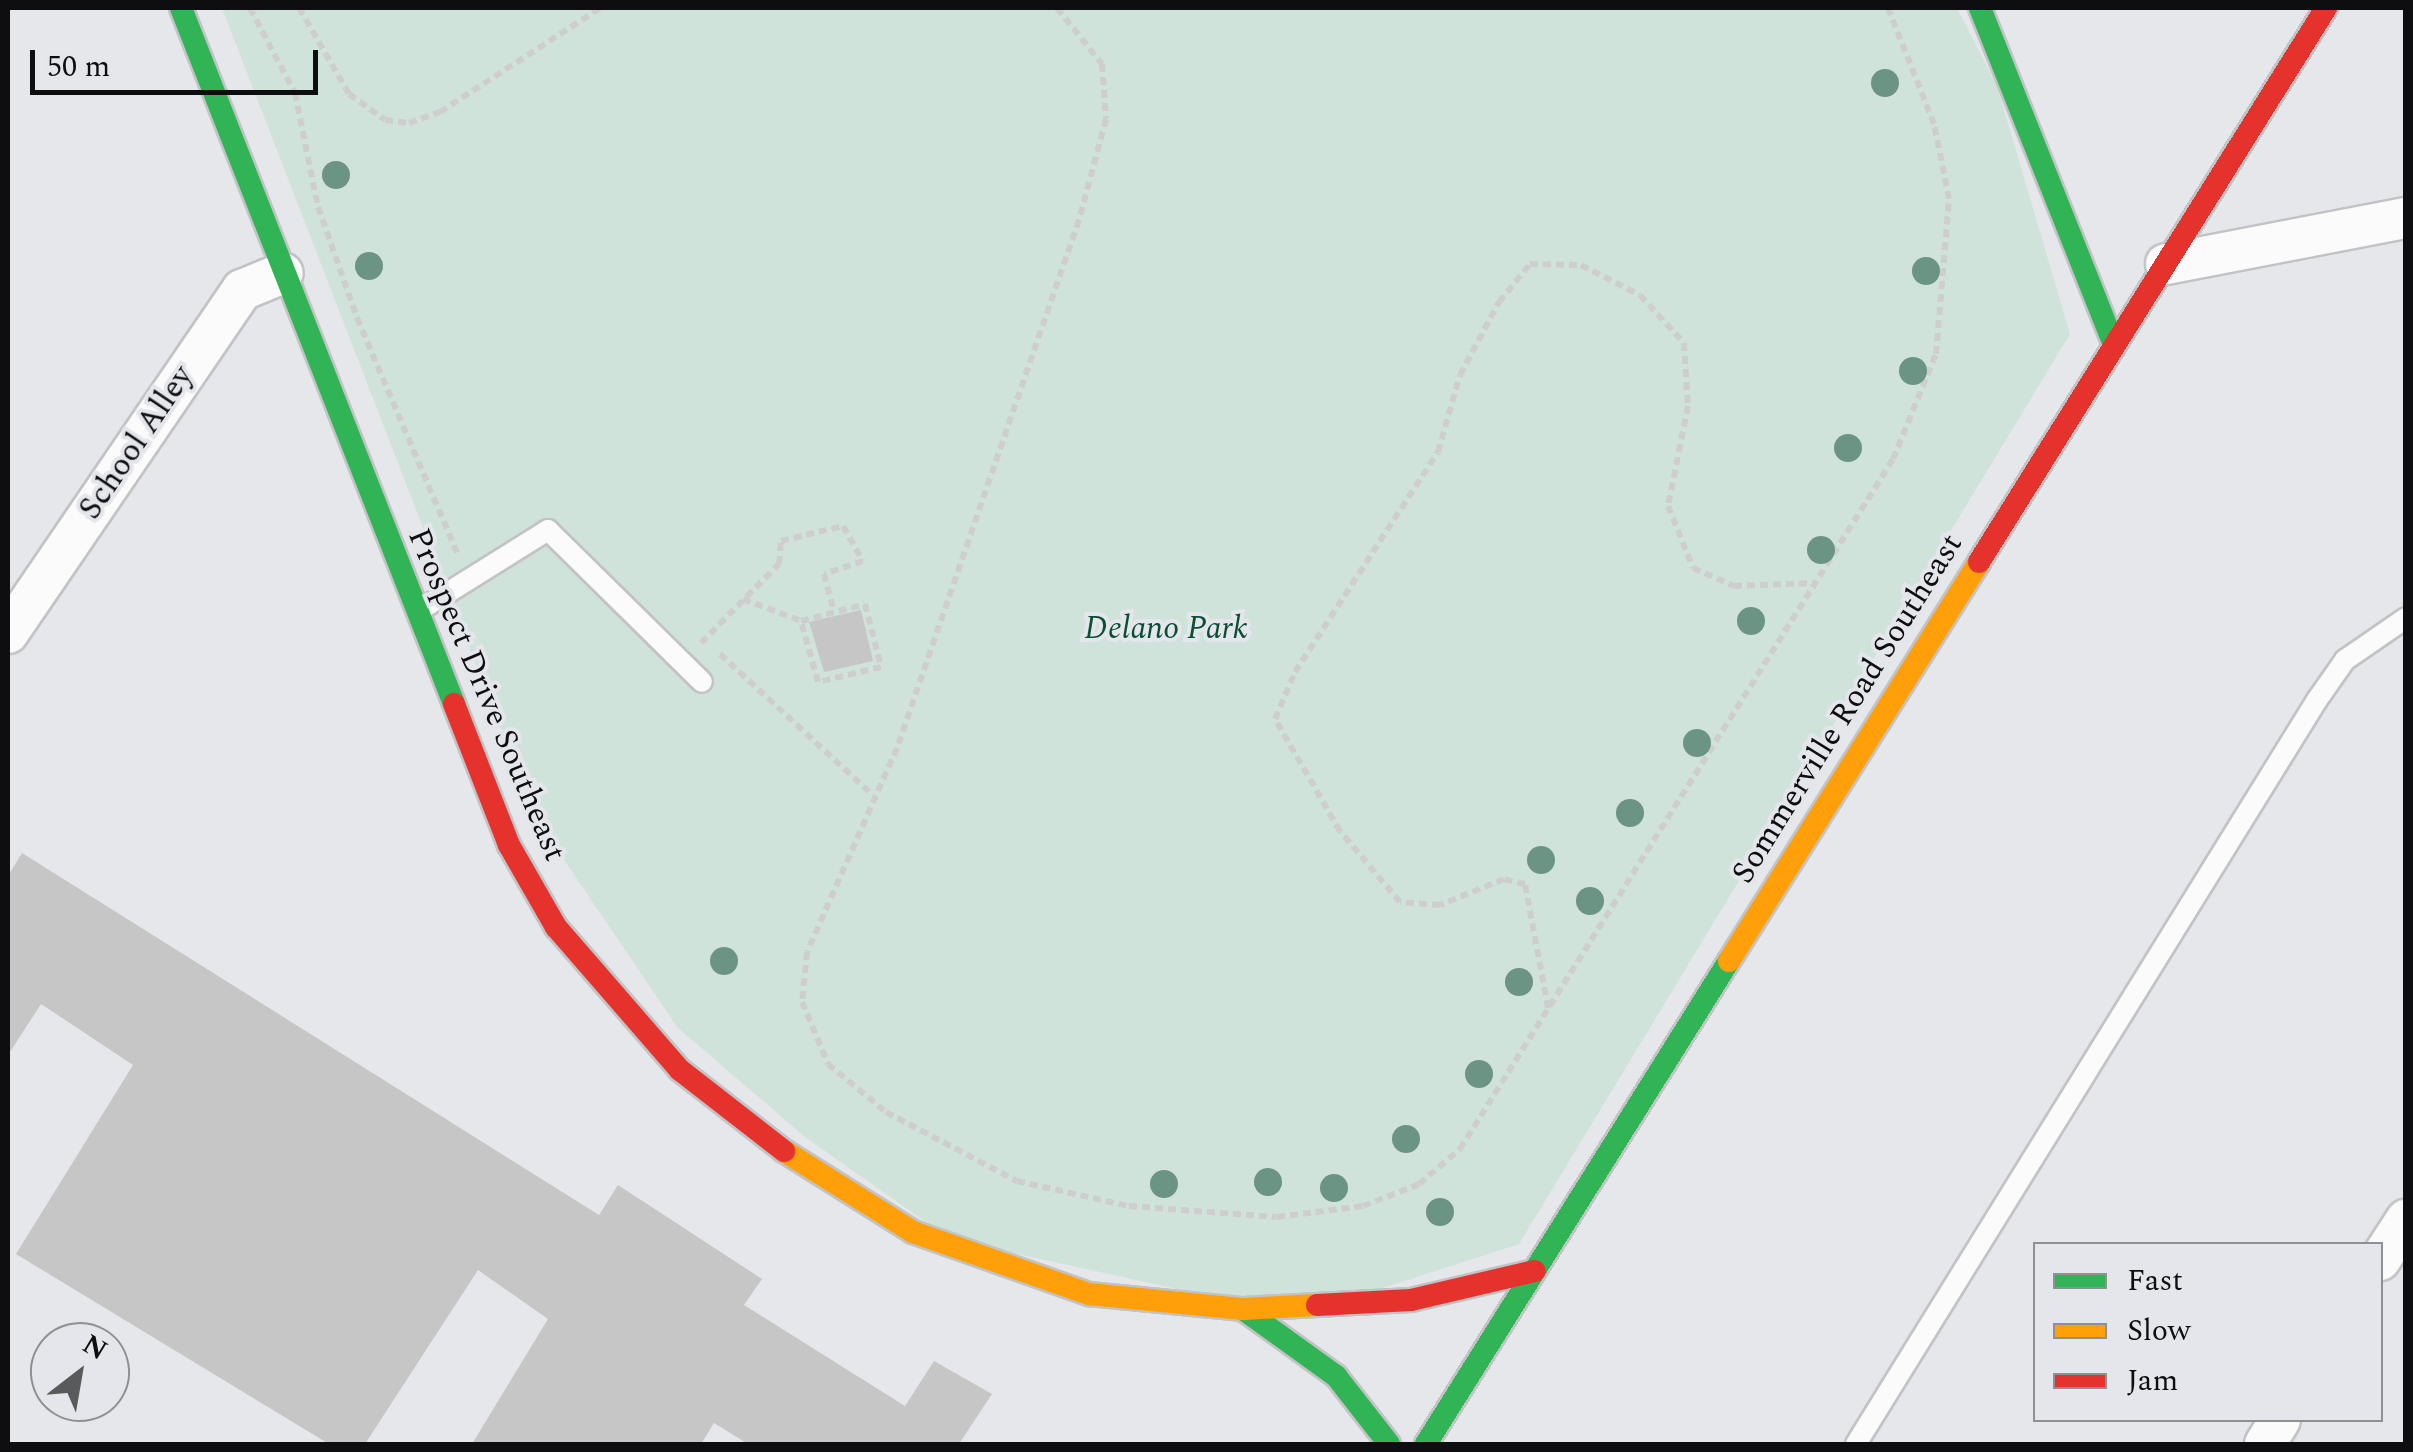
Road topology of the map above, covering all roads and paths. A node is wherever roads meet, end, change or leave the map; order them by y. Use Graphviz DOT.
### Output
graph roads {
  1 [pos="182,8"];
  2 [pos="250,8"];
  3 [pos="299,8"];
  4 [pos="600,8"];
  5 [pos="1057,8"];
  6 [pos="1888,8"];
  7 [pos="1980,8"];
  8 [pos="2326,8"];
  9 [pos="2406,218"];
  10 [pos="2166,264"];
  11 [pos="283,273"];
  12 [pos="2114,346"];
  13 [pos="472,577"];
  14 [pos="1816,583"];
  15 [pos="744,599"];
  16 [pos="834,612"];
  17 [pos="414,614"];
  18 [pos="2406,618"];
  19 [pos="801,621"];
  20 [pos="8,632"];
  21 [pos="705,640"];
  22 [pos="682,664"];
  23 [pos="702,682"];
  24 [pos="873,795"];
  25 [pos="1548,1009"];
  26 [pos="2406,1220"];
  27 [pos="2383,1255"];
  28 [pos="1535,1271"];
  29 [pos="1243,1309"];
  30 [pos="2279,1422"];
  31 [pos="1389,1444"];
  32 [pos="1426,1444"];
  33 [pos="1856,1444"];
  34 [pos="2265,1444"];
  1 -- 11 [label="street, Prospect Drive Southeast"];
  2 -- 13 [label="path"];
  3 -- 4 [label="path"];
  5 -- 24 [label="path"];
  6 -- 14 [label="path"];
  7 -- 12 [label="street"];
  8 -- 10 [label="street, Sommerville Road Southeast"];
  9 -- 10 [label="street"];
  10 -- 12 [label="street, Sommerville Road Southeast"];
  11 -- 17 [label="street, Prospect Drive Southeast"];
  11 -- 20 [label="street, School Alley"];
  12 -- 28 [label="street, Sommerville Road Southeast"];
  13 -- 17 [label="lane"];
  13 -- 22 [label="lane"];
  14 -- 25 [label="path"];
  14 -- 25 [label="path"];
  15 -- 16 [label="path"];
  15 -- 19 [label="path"];
  15 -- 21 [label="path"];
  16 -- 19 [label="path"];
  16 -- 19 [label="path"];
  17 -- 29 [label="street, Prospect Drive Southeast"];
  18 -- 33 [label="lane"];
  21 -- 22 [label="path"];
  21 -- 24 [label="path"];
  22 -- 23 [label="lane"];
  24 -- 25 [label="path"];
  26 -- 27 [label="street"];
  28 -- 29 [label="street, Prospect Drive Southeast"];
  28 -- 32 [label="street, Sommerville Road Southeast"];
  29 -- 31 [label="street"];
  30 -- 34 [label="street"];
}
